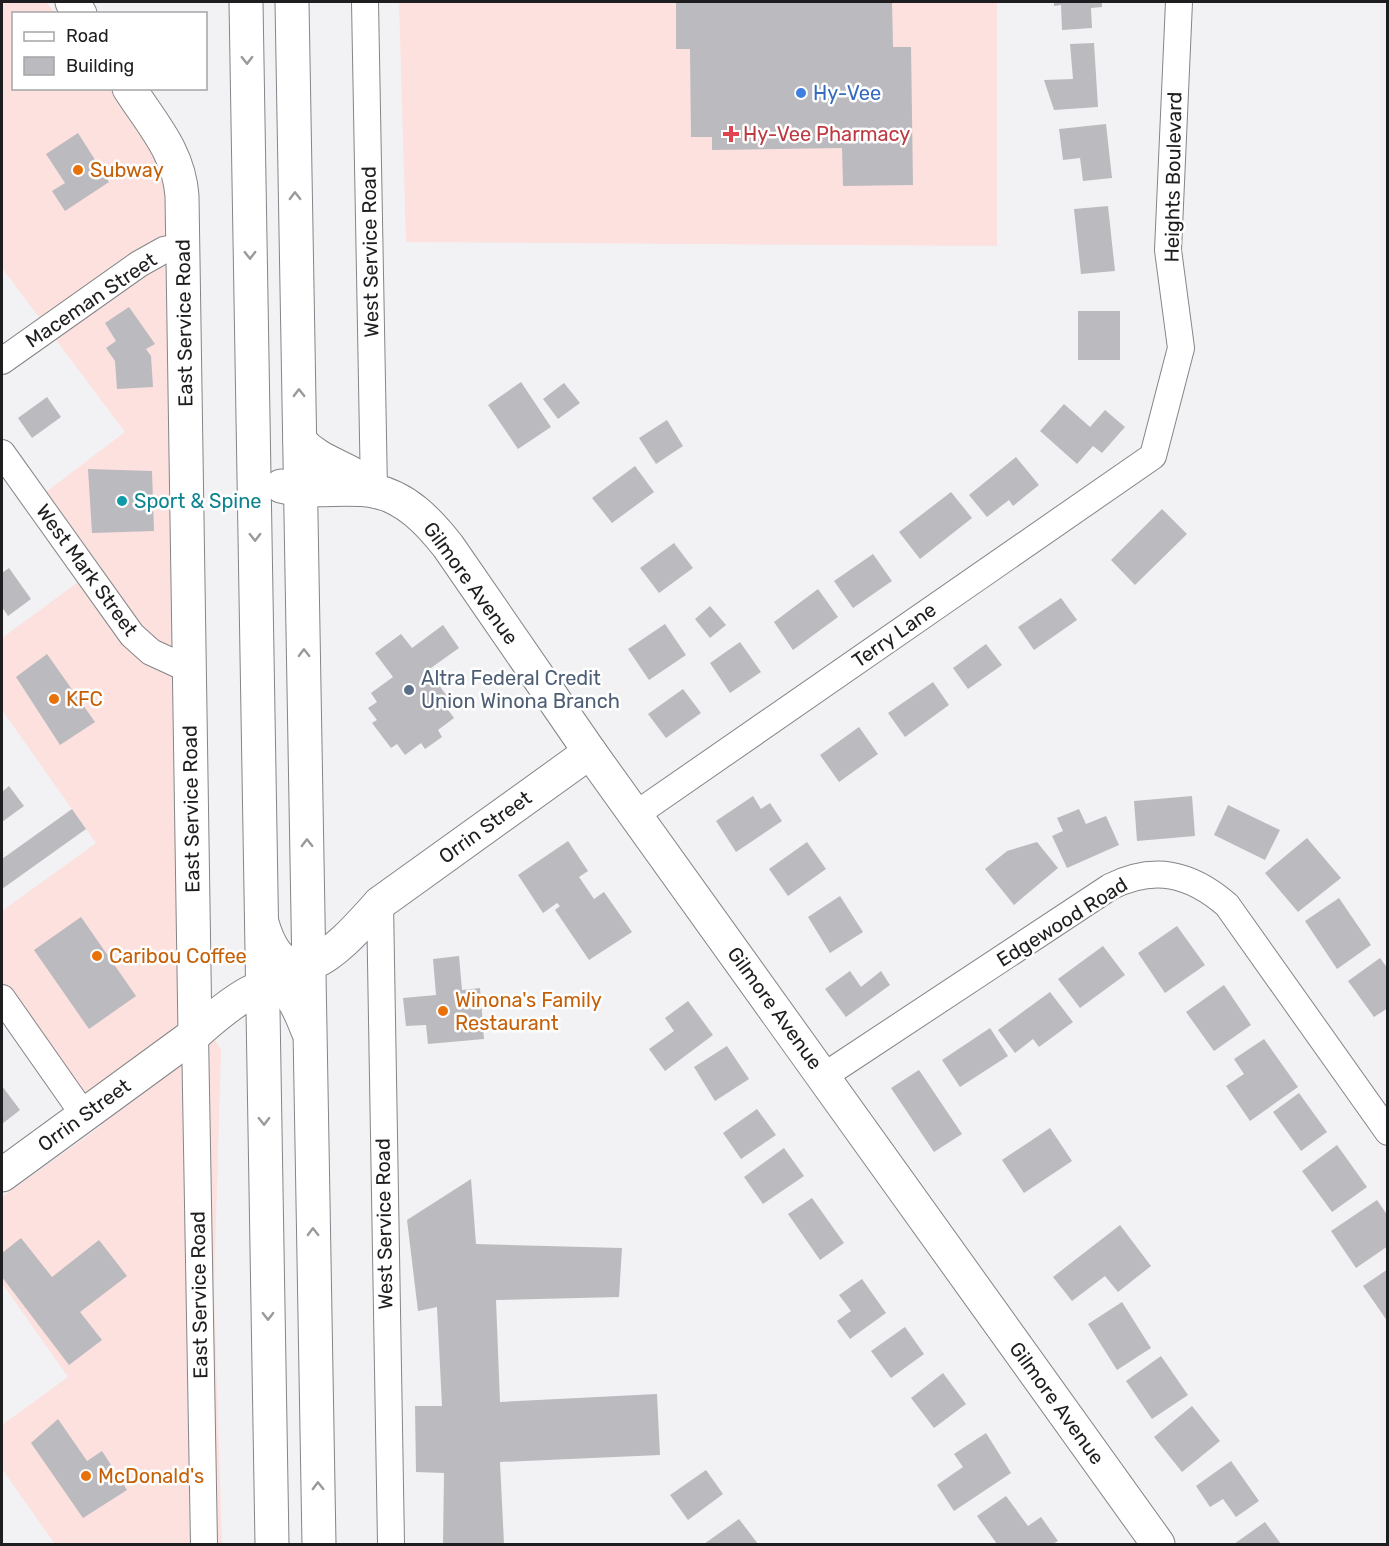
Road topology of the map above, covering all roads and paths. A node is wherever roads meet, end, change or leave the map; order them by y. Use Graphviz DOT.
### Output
graph roads {
  1 [pos="246,2"];
  2 [pos="292,2"];
  3 [pos="1179,2"];
  4 [pos="367,5"];
  5 [pos="130,90"];
  6 [pos="183,246"];
  7 [pos="2,361"];
  8 [pos="300,441"];
  9 [pos="2,453"];
  10 [pos="1153,456"];
  11 [pos="254,458"];
  12 [pos="301,489"];
  13 [pos="374,491"];
  14 [pos="254,504"];
  15 [pos="302,557"];
  16 [pos="188,669"];
  17 [pos="590,752"];
  18 [pos="636,815"];
  19 [pos="308,887"];
  20 [pos="380,903"];
  21 [pos="260,916"];
  22 [pos="309,965"];
  23 [pos="261,987"];
  24 [pos="2,998"];
  25 [pos="195,1034"];
  26 [pos="310,1035"];
  27 [pos="824,1076"];
  28 [pos="263,1081"];
  29 [pos="84,1115"];
  30 [pos="1388,1132"];
  31 [pos="2,1175"];
  32 [pos="204,1545"];
  33 [pos="272,1545"];
  34 [pos="319,1545"];
  35 [pos="391,1545"];
  36 [pos="1158,1545"];
  1 -- 11 [label="main road, one-way"];
  8 -- 2 [label="main road, one-way"];
  3 -- 10 [label="street, Heights Boulevard"];
  4 -- 13 [label="street, West Service Road"];
  5 -- 6 [label="main road, East Service Road"];
  6 -- 7 [label="street, Maceman Street"];
  6 -- 16 [label="main road, East Service Road"];
  8 -- 12 [label="main road"];
  8 -- 13 [label="main road"];
  9 -- 16 [label="street, West Mark Street"];
  10 -- 18 [label="street, Terry Lane"];
  11 -- 12 [label="main road"];
  11 -- 14 [label="main road"];
  12 -- 13 [label="main road"];
  12 -- 15 [label="main road"];
  13 -- 17 [label="main road, Gilmore Avenue"];
  14 -- 15 [label="main road"];
  14 -- 21 [label="main road, one-way"];
  19 -- 15 [label="main road, one-way"];
  16 -- 25 [label="main road, East Service Road"];
  17 -- 18 [label="main road, Gilmore Avenue"];
  17 -- 20 [label="main road, Orrin Street"];
  18 -- 27 [label="main road, Gilmore Avenue"];
  19 -- 20 [label="main road"];
  19 -- 22 [label="main road"];
  20 -- 22 [label="main road"];
  20 -- 35 [label="street, West Service Road"];
  21 -- 22 [label="main road"];
  21 -- 23 [label="main road"];
  22 -- 26 [label="main road"];
  23 -- 25 [label="main road, Orrin Street"];
  23 -- 26 [label="main road"];
  23 -- 28 [label="main road"];
  24 -- 29 [label="street"];
  25 -- 28 [label="main road"];
  25 -- 29 [label="main road, Orrin Street"];
  25 -- 32 [label="street, East Service Road"];
  34 -- 26 [label="main road, one-way"];
  27 -- 30 [label="street, Edgewood Road"];
  27 -- 36 [label="main road, Gilmore Avenue"];
  28 -- 33 [label="main road, one-way"];
  29 -- 31 [label="main road, Orrin Street"];
}
